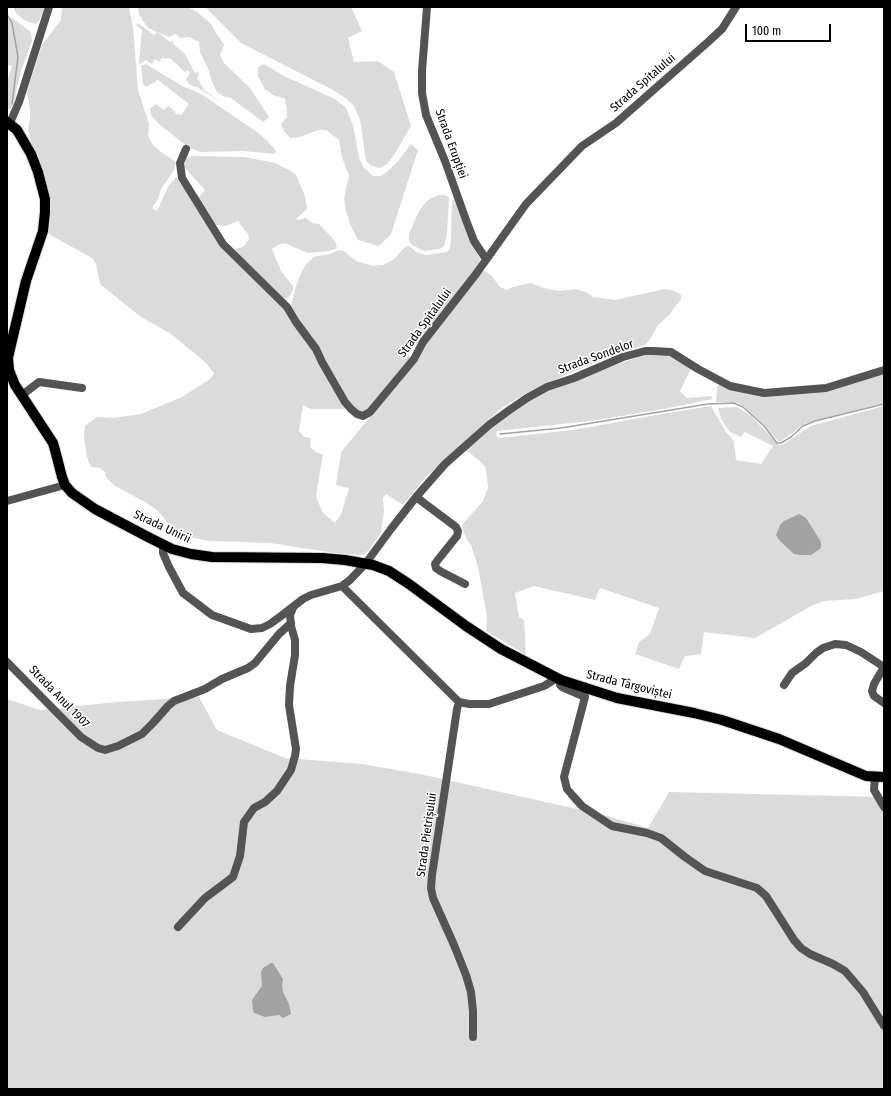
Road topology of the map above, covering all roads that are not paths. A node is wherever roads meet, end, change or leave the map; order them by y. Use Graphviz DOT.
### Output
graph roads {
  1 [pos="49,7"];
  2 [pos="427,7"];
  3 [pos="736,7"];
  4 [pos="8,123"];
  5 [pos="186,149"];
  6 [pos="486,259"];
  7 [pos="884,370"];
  8 [pos="82,388"];
  9 [pos="22,395"];
  10 [pos="65,485"];
  11 [pos="416,497"];
  12 [pos="7,501"];
  13 [pos="163,544"];
  14 [pos="366,563"];
  15 [pos="466,584"];
  16 [pos="342,586"];
  17 [pos="294,607"];
  18 [pos="291,623"];
  19 [pos="7,662"];
  20 [pos="884,667"];
  21 [pos="559,679"];
  22 [pos="784,685"];
  23 [pos="586,692"];
  24 [pos="459,702"];
  25 [pos="884,703"];
  26 [pos="879,777"];
  27 [pos="884,807"];
  28 [pos="178,927"];
  29 [pos="884,1026"];
  30 [pos="473,1037"];
  1 -- 4 [label="street"];
  2 -- 6 [label="street, Strada Erupției"];
  3 -- 6 [label="street, Strada Spitalului"];
  4 -- 9 [label="main road"];
  5 -- 6 [label="street, Strada Spitalului"];
  7 -- 11 [label="street, Strada Sondelor"];
  8 -- 9 [label="street"];
  9 -- 10 [label="main road"];
  10 -- 12 [label="street"];
  10 -- 13 [label="main road, Strada Unirii"];
  11 -- 14 [label="street, Strada Sondelor"];
  11 -- 15 [label="street"];
  13 -- 14 [label="main road, Strada Unirii"];
  13 -- 17 [label="street"];
  14 -- 16 [label="street"];
  14 -- 21 [label="main road, Strada Târgoviștei"];
  16 -- 17 [label="street"];
  16 -- 24 [label="street"];
  17 -- 18 [label="street"];
  18 -- 19 [label="street, Strada Anul 1907"];
  18 -- 28 [label="street"];
  20 -- 22 [label="street"];
  20 -- 25 [label="street"];
  21 -- 23 [label="main road, Strada Târgoviștei"];
  21 -- 24 [label="street"];
  23 -- 26 [label="main road, Strada Târgoviștei"];
  23 -- 29 [label="street"];
  24 -- 30 [label="street, Strada Pietrișului"];
  26 -- 27 [label="street"];
}
